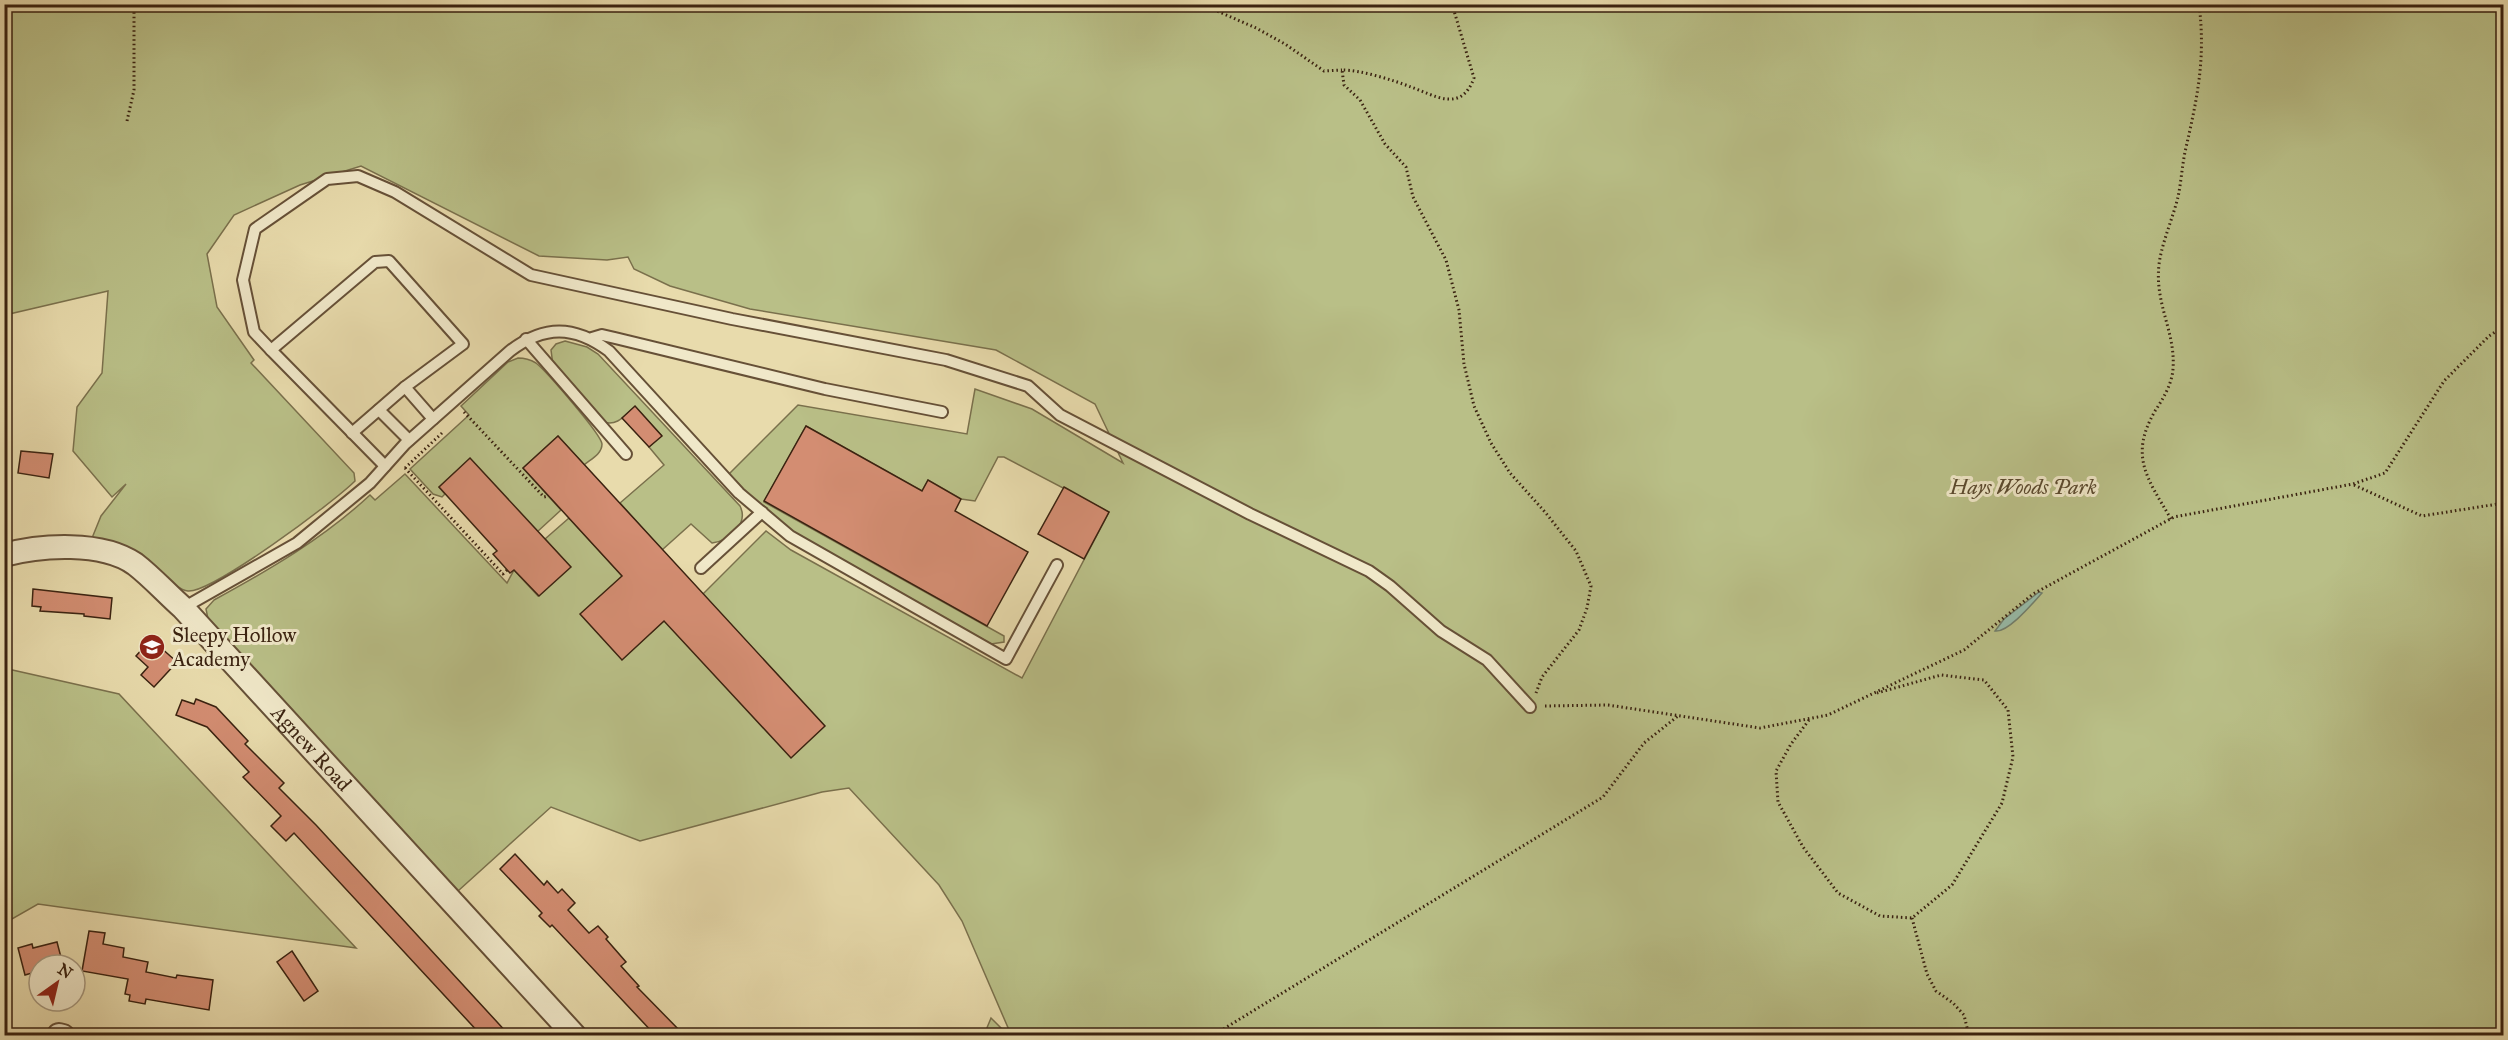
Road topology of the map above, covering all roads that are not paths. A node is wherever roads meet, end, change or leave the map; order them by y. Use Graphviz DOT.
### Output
graph roads {
  1 [pos="591,338"];
  2 [pos="526,339"];
  3 [pos="271,350"];
  4 [pos="405,387"];
  5 [pos="379,410"];
  6 [pos="942,412"];
  7 [pos="433,419"];
  8 [pos="352,434"];
  9 [pos="409,440"];
  10 [pos="627,454"];
  11 [pos="385,466"];
  12 [pos="762,512"];
  13 [pos="4,555"];
  14 [pos="1057,566"];
  15 [pos="701,568"];
  16 [pos="183,608"];
  17 [pos="1530,707"];
  18 [pos="574,1035"];
  1 -- 2 [label="lane"];
  1 -- 6 [label="lane"];
  1 -- 12 [label="lane"];
  2 -- 7 [label="lane"];
  2 -- 10 [label="lane"];
  3 -- 4 [label="lane"];
  3 -- 8 [label="lane"];
  3 -- 17 [label="lane"];
  4 -- 5 [label="lane"];
  4 -- 7 [label="lane"];
  5 -- 8 [label="lane"];
  5 -- 9 [label="lane"];
  7 -- 9 [label="lane"];
  8 -- 11 [label="lane"];
  9 -- 11 [label="lane"];
  11 -- 16 [label="lane"];
  12 -- 14 [label="lane"];
  12 -- 15 [label="lane"];
  13 -- 16 [label="street, Agnew Road"];
  16 -- 18 [label="street, Agnew Road"];
}
